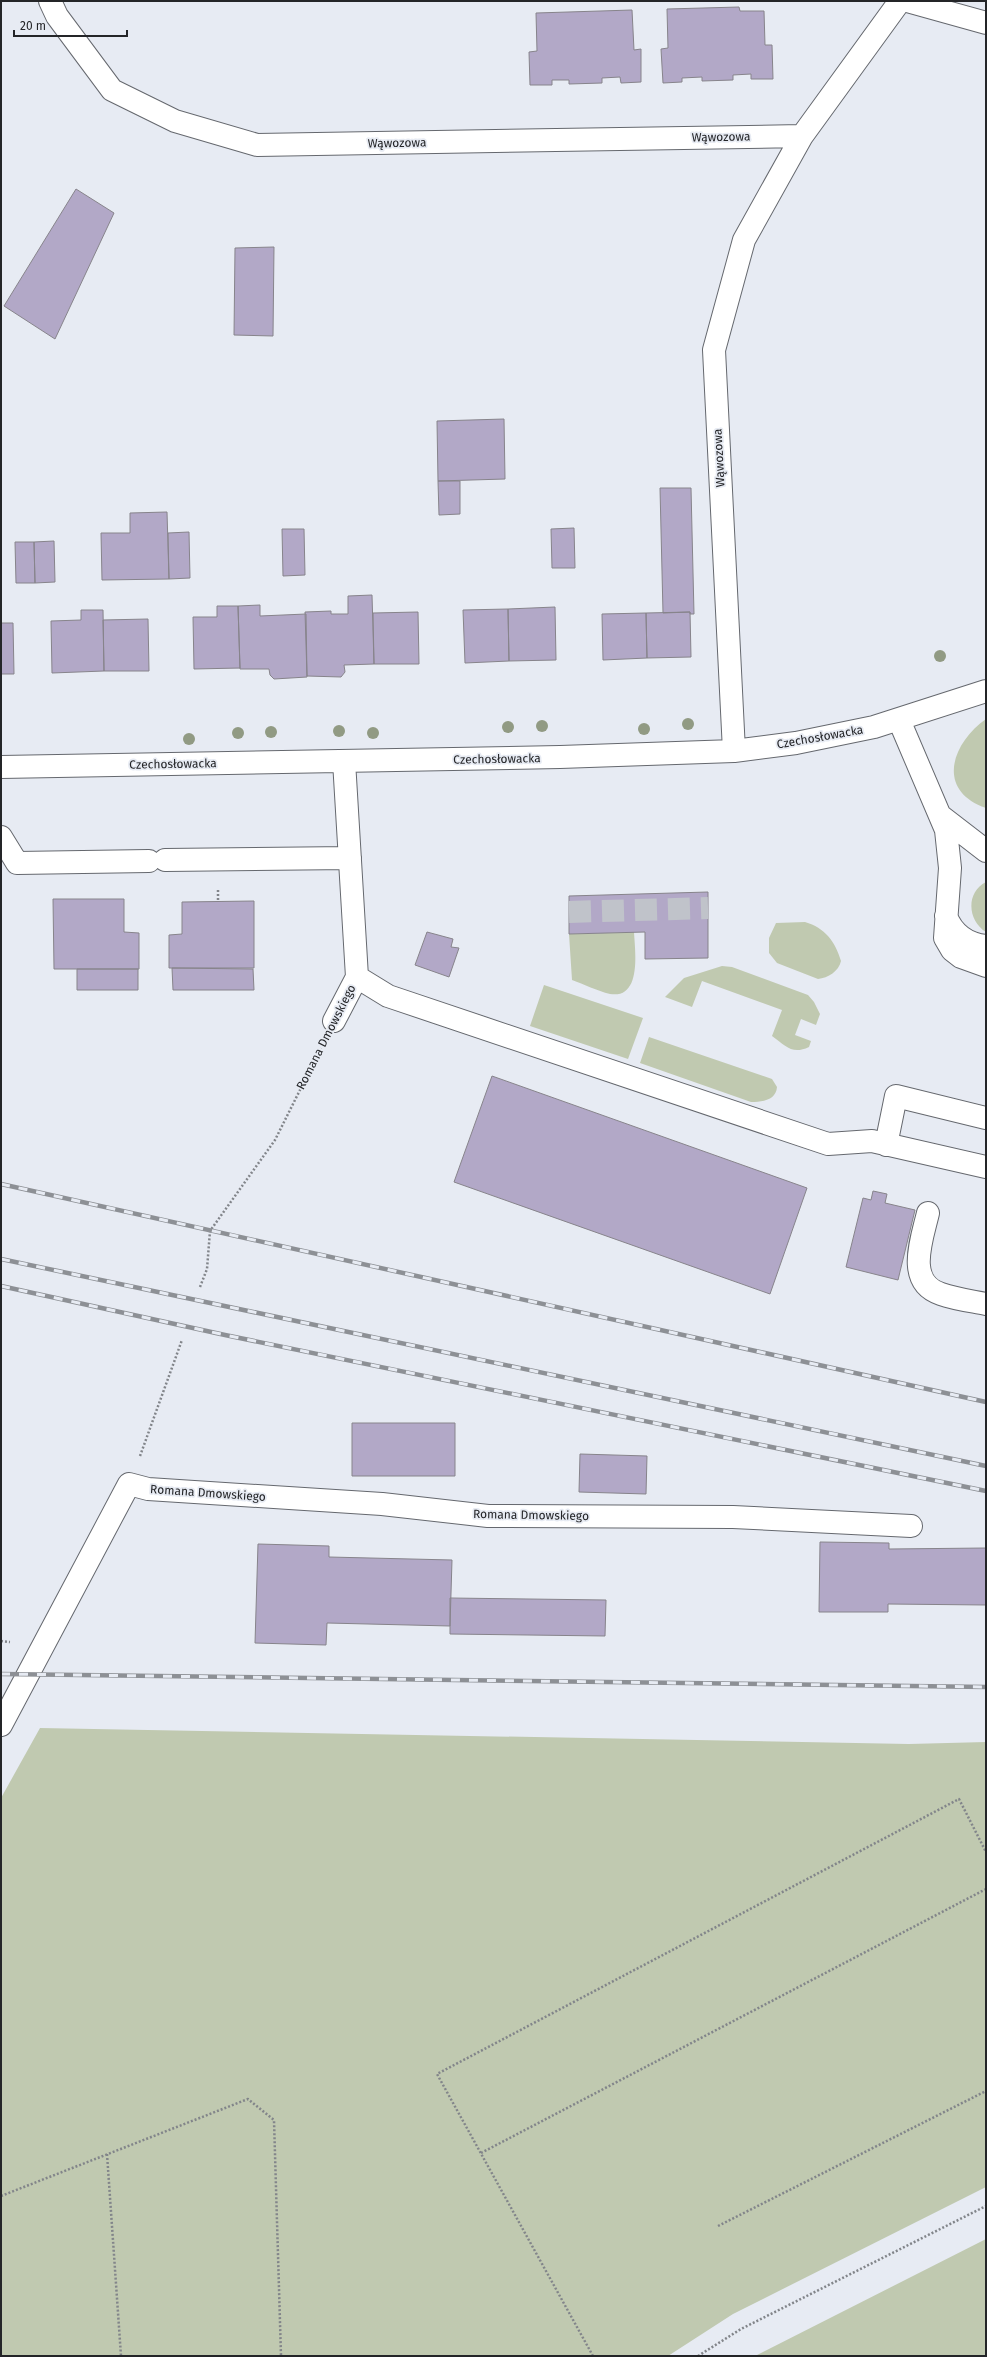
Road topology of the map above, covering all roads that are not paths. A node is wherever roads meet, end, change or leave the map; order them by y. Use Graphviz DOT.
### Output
graph roads {
  1 [pos="50,1"];
  2 [pos="900,1"];
  3 [pos="907,1"];
  4 [pos="986,23"];
  5 [pos="802,136"];
  6 [pos="986,691"];
  7 [pos="899,720"];
  8 [pos="734,751"];
  9 [pos="344,762"];
  10 [pos="1,767"];
  11 [pos="942,817"];
  12 [pos="1,838"];
  13 [pos="984,847"];
  14 [pos="350,858"];
  15 [pos="946,916"];
  16 [pos="986,946"];
  17 [pos="986,966"];
  18 [pos="357,976"];
  19 [pos="334,1021"];
  20 [pos="986,1118"];
  21 [pos="886,1145"];
  22 [pos="986,1167"];
  23 [pos="928,1213"];
  24 [pos="986,1304"];
  25 [pos="911,1526"];
  26 [pos="1,1725"];
  1 -- 5 [label="street, Wąwozowa"];
  2 -- 5 [label="street, Wąwozowa"];
  3 -- 4 [label="street"];
  5 -- 8 [label="street, Wąwozowa"];
  6 -- 7 [label="street, Czechosłowacka"];
  7 -- 8 [label="street, Czechosłowacka"];
  7 -- 11 [label="street"];
  8 -- 9 [label="street, Czechosłowacka"];
  9 -- 10 [label="street, Czechosłowacka"];
  9 -- 14 [label="street, Romana Dmowskiego"];
  11 -- 13 [label="street"];
  11 -- 15 [label="street"];
  12 -- 14 [label="street"];
  14 -- 18 [label="street, Romana Dmowskiego"];
  15 -- 16 [label="street"];
  15 -- 17 [label="street"];
  18 -- 19 [label="street, Romana Dmowskiego"];
  18 -- 21 [label="street"];
  20 -- 21 [label="street"];
  21 -- 22 [label="street"];
  23 -- 24 [label="street"];
  25 -- 26 [label="street, Romana Dmowskiego"];
}
